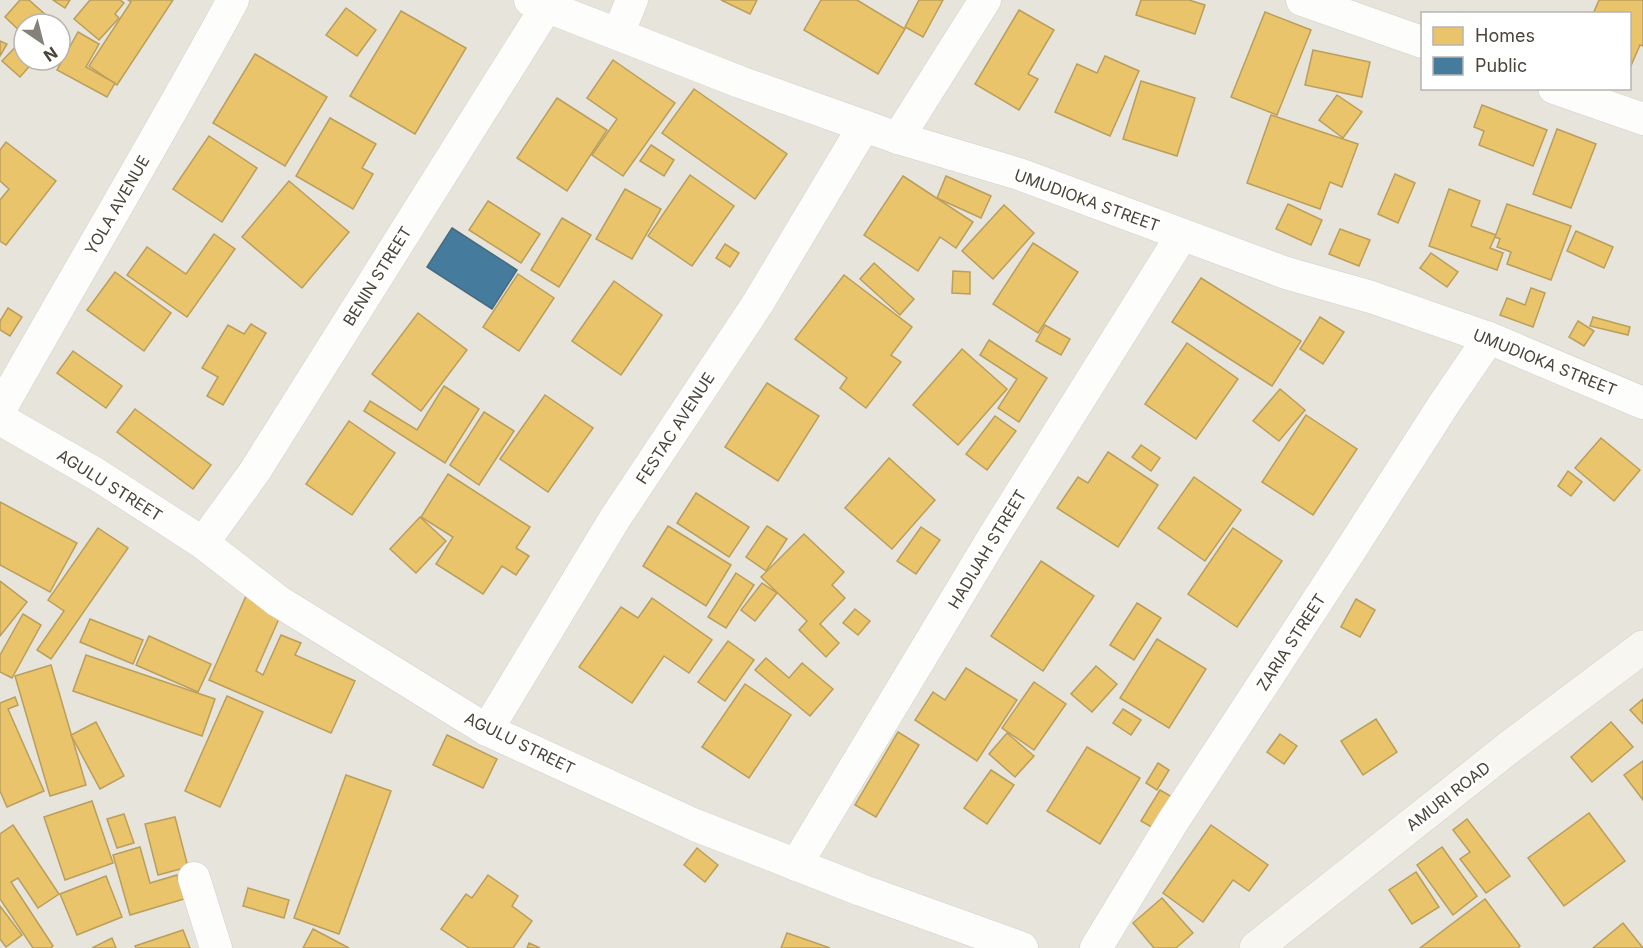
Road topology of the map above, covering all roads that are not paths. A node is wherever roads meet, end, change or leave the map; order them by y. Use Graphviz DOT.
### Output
graph roads {
  1 [pos="233,0"];
  2 [pos="632,0"];
  3 [pos="985,0"];
  4 [pos="1302,0"];
  5 [pos="539,3"];
  6 [pos="618,34"];
  7 [pos="1421,42"];
  8 [pos="1560,90"];
  9 [pos="1643,119"];
  10 [pos="864,126"];
  11 [pos="898,138"];
  12 [pos="1182,235"];
  13 [pos="1489,338"];
  14 [pos="1643,403"];
  15 [pos="0,410"];
  16 [pos="0,419"];
  17 [pos="203,543"];
  18 [pos="1643,647"];
  19 [pos="487,730"];
  20 [pos="796,865"];
  21 [pos="194,878"];
  22 [pos="216,948"];
  23 [pos="1022,948"];
  24 [pos="1096,948"];
  25 [pos="1256,948"];
  1 -- 15 [label="street, YOLA AVENUE"];
  2 -- 6 [label="street"];
  3 -- 11 [label="street"];
  4 -- 7 [label="street"];
  5 -- 6 [label="street, UMUDIOKA STREET"];
  5 -- 17 [label="street, BENIN STREET"];
  6 -- 10 [label="street, UMUDIOKA STREET"];
  8 -- 9 [label="street"];
  10 -- 11 [label="street, UMUDIOKA STREET"];
  10 -- 19 [label="street, FESTAC AVENUE"];
  11 -- 12 [label="street, UMUDIOKA STREET"];
  12 -- 13 [label="street, UMUDIOKA STREET"];
  12 -- 20 [label="street, HADIJAH STREET"];
  13 -- 14 [label="street, UMUDIOKA STREET"];
  13 -- 24 [label="street, ZARIA STREET"];
  16 -- 17 [label="street, AGULU STREET"];
  17 -- 19 [label="street, AGULU STREET"];
  18 -- 25 [label="main road, AMURI ROAD"];
  19 -- 20 [label="street, AGULU STREET"];
  20 -- 23 [label="street, AGULU STREET"];
  21 -- 22 [label="street"];
}
